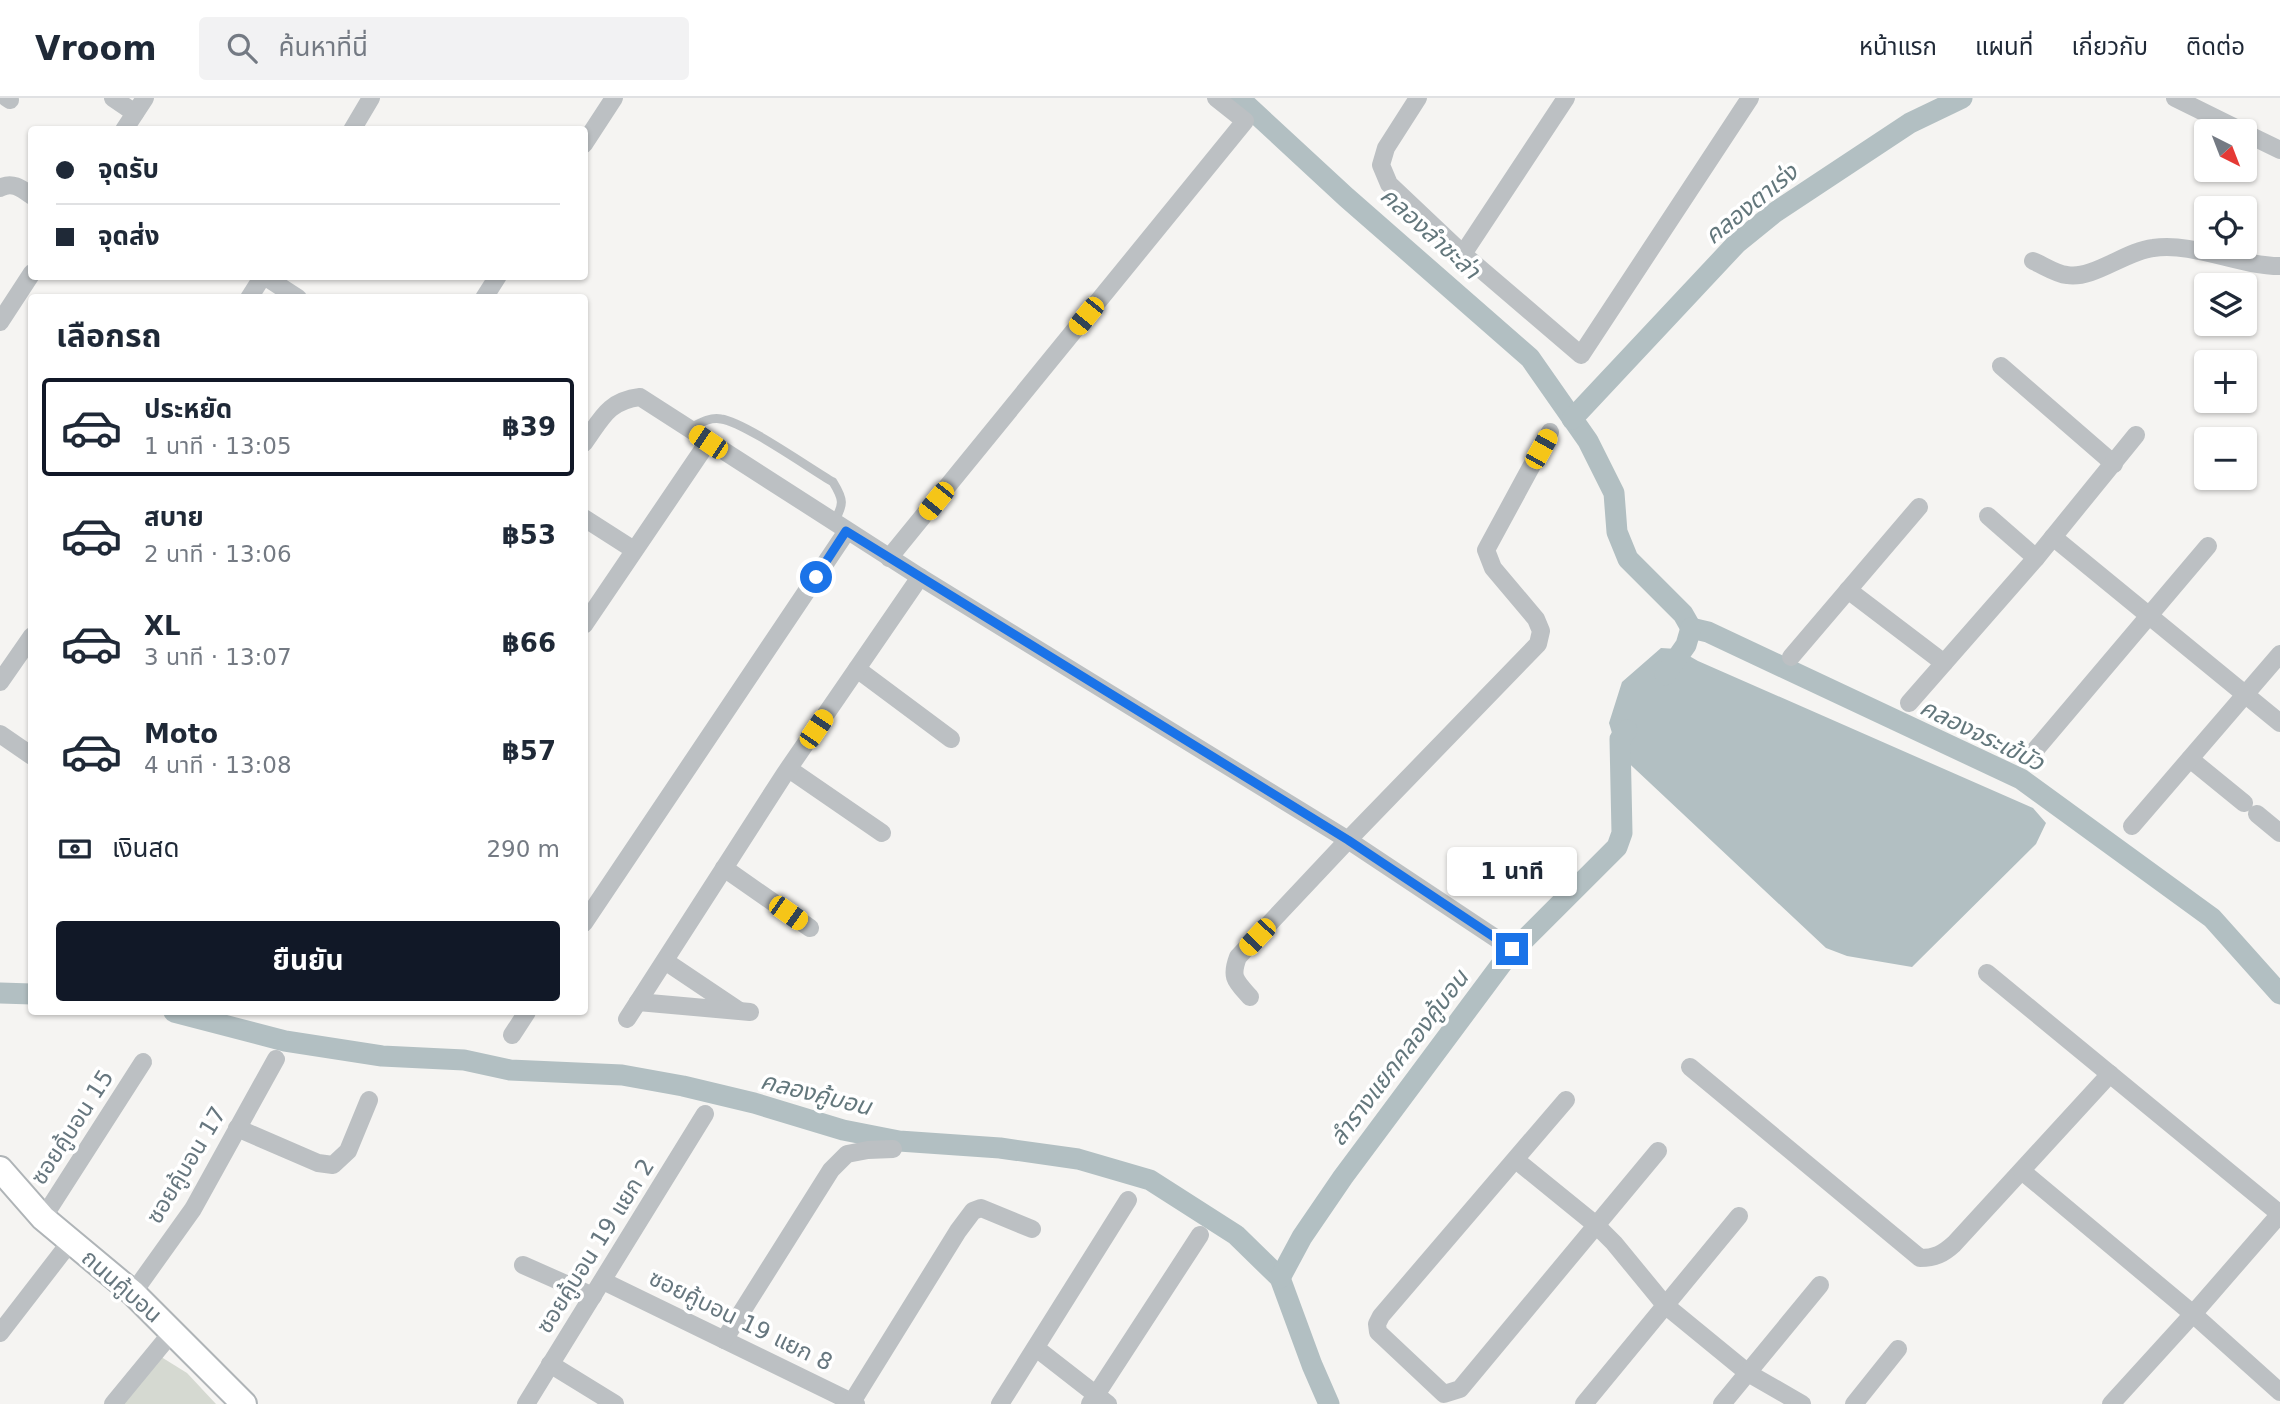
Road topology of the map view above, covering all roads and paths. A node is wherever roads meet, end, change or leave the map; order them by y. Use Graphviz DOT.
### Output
graph roads {
  1 [pos="113,98"];
  2 [pos="372,98"];
  3 [pos="614,98"];
  4 [pos="1216,98"];
  5 [pos="1418,98"];
  6 [pos="1566,98"];
  7 [pos="1750,98"];
  8 [pos="2184,100"];
  9 [pos="140,105"];
  10 [pos="2220,119"];
  11 [pos="127,126"];
  12 [pos="354,126"];
  13 [pos="588,138"];
  14 [pos="2258,139"];
  15 [pos="2280,150"];
  16 [pos="0,188"];
  17 [pos="28,193"];
  18 [pos="1463,254"];
  19 [pos="2033,261"];
  20 [pos="2280,266"];
  21 [pos="29,280"];
  22 [pos="269,280"];
  23 [pos="292,294"];
  24 [pos="0,322"];
  25 [pos="2001,366"];
  26 [pos="689,429"];
  27 [pos="1550,432"];
  28 [pos="2136,435"];
  29 [pos="588,437"];
  30 [pos="708,442"];
  31 [pos="2114,464"];
  32 [pos="1919,507"];
  33 [pos="1988,516"];
  34 [pos="588,521"];
  35 [pos="840,526"];
  36 [pos="2053,537"];
  37 [pos="2208,546"];
  38 [pos="634,550"];
  39 [pos="890,558"];
  40 [pos="2036,558"];
  41 [pos="920,577"];
  42 [pos="1848,590"];
  43 [pos="2148,616"];
  44 [pos="588,619"];
  45 [pos="28,642"];
  46 [pos="2280,654"];
  47 [pos="1791,657"];
  48 [pos="1944,663"];
  49 [pos="857,669"];
  50 [pos="0,682"];
  51 [pos="2244,695"];
  52 [pos="1909,703"];
  53 [pos="2280,723"];
  54 [pos="0,734"];
  55 [pos="951,739"];
  56 [pos="28,753"];
  57 [pos="2031,755"];
  58 [pos="2190,759"];
  59 [pos="789,769"];
  60 [pos="2132,826"];
  61 [pos="883,833"];
  62 [pos="2280,833"];
  63 [pos="1348,840"];
  64 [pos="724,868"];
  65 [pos="588,917"];
  66 [pos="810,928"];
  67 [pos="1512,949"];
  68 [pos="665,961"];
  69 [pos="1987,973"];
  70 [pos="1250,997"];
  71 [pos="638,1002"];
  72 [pos="525,1015"];
  73 [pos="627,1019"];
  74 [pos="512,1035"];
  75 [pos="276,1059"];
  76 [pos="143,1062"];
  77 [pos="1690,1067"];
  78 [pos="2110,1074"];
  79 [pos="369,1100"];
  80 [pos="1566,1100"];
  81 [pos="705,1114"];
  82 [pos="237,1128"];
  83 [pos="893,1149"];
  84 [pos="1658,1151"];
  85 [pos="1516,1160"];
  86 [pos="0,1169"];
  87 [pos="2022,1171"];
  88 [pos="1128,1200"];
  89 [pos="2280,1214"];
  90 [pos="1739,1216"];
  91 [pos="43,1218"];
  92 [pos="1596,1225"];
  93 [pos="1032,1229"];
  94 [pos="1200,1235"];
  95 [pos="71,1241"];
  96 [pos="523,1265"];
  97 [pos="603,1281"];
  98 [pos="1820,1285"];
  99 [pos="133,1293"];
  100 [pos="593,1296"];
  101 [pos="1665,1304"];
  102 [pos="2193,1314"];
  103 [pos="173,1331"];
  104 [pos="0,1333"];
  105 [pos="724,1340"];
  106 [pos="1036,1348"];
  107 [pos="1898,1349"];
  108 [pos="550,1364"];
  109 [pos="1748,1373"];
  110 [pos="2280,1392"];
  111 [pos="1098,1401"];
  112 [pos="854,1403"];
  113 [pos="113,1404"];
  114 [pos="244,1404"];
  115 [pos="526,1404"];
  116 [pos="615,1404"];
  117 [pos="1000,1404"];
  118 [pos="1584,1404"];
  119 [pos="1722,1404"];
  120 [pos="1802,1404"];
  121 [pos="1854,1404"];
  122 [pos="2111,1404"];
  1 -- 9 [label="street"];
  2 -- 12 [label="street"];
  3 -- 13 [label="street"];
  4 -- 39 [label="street"];
  5 -- 18 [label="street"];
  6 -- 18 [label="street"];
  7 -- 18 [label="street"];
  8 -- 10 [label="street"];
  9 -- 11 [label="street"];
  14 -- 15 [label="street"];
  16 -- 17 [label="street"];
  19 -- 20 [label="street"];
  21 -- 24 [label="street"];
  22 -- 23 [label="street"];
  25 -- 31 [label="street"];
  26 -- 29 [label="street"];
  26 -- 30 [label="street"];
  26 -- 35 [label="lane"];
  27 -- 63 [label="street"];
  28 -- 31 [label="street"];
  30 -- 35 [label="street"];
  30 -- 38 [label="street"];
  31 -- 36 [label="street"];
  32 -- 42 [label="street"];
  33 -- 40 [label="street"];
  34 -- 38 [label="street"];
  35 -- 39 [label="street"];
  35 -- 65 [label="street"];
  36 -- 40 [label="street"];
  36 -- 43 [label="street"];
  37 -- 43 [label="street"];
  38 -- 44 [label="street"];
  39 -- 41 [label="street"];
  40 -- 48 [label="street"];
  41 -- 49 [label="street"];
  41 -- 63 [label="street"];
  42 -- 47 [label="street"];
  42 -- 48 [label="street"];
  43 -- 51 [label="street"];
  43 -- 57 [label="street"];
  45 -- 50 [label="street"];
  46 -- 51 [label="street"];
  48 -- 52 [label="street"];
  49 -- 55 [label="street"];
  49 -- 59 [label="street"];
  51 -- 53 [label="street"];
  51 -- 58 [label="street"];
  54 -- 56 [label="street"];
  58 -- 60 [label="street"];
  58 -- 62 [label="street"];
  59 -- 61 [label="street"];
  59 -- 64 [label="street"];
  63 -- 67 [label="street"];
  63 -- 70 [label="street"];
  64 -- 66 [label="street"];
  64 -- 68 [label="street"];
  68 -- 71 [label="street"];
  68 -- 71 [label="street"];
  69 -- 78 [label="street"];
  71 -- 73 [label="street"];
  72 -- 74 [label="street"];
  75 -- 82 [label="street, ซอยคู้บอน 17"];
  76 -- 91 [label="street, ซอยคู้บอน 15"];
  77 -- 87 [label="street"];
  78 -- 87 [label="street"];
  78 -- 89 [label="street"];
  79 -- 82 [label="street"];
  80 -- 85 [label="street"];
  81 -- 97 [label="street, ซอยคู้บอน 19 แยก 2"];
  82 -- 99 [label="street, ซอยคู้บอน 17"];
  83 -- 105 [label="street"];
  84 -- 92 [label="street"];
  85 -- 92 [label="street"];
  85 -- 92 [label="street"];
  86 -- 91 [label="main road, ถนนคู้บอน"];
  87 -- 102 [label="street"];
  88 -- 106 [label="street"];
  89 -- 102 [label="street"];
  90 -- 101 [label="street"];
  91 -- 95 [label="main road, ถนนคู้บอน"];
  92 -- 101 [label="street"];
  93 -- 112 [label="street"];
  94 -- 111 [label="street"];
  95 -- 99 [label="main road, ถนนคู้บอน"];
  95 -- 104 [label="street"];
  96 -- 100 [label="street"];
  97 -- 100 [label="street, ซอยคู้บอน 19 แยก 2"];
  97 -- 105 [label="street, ซอยคู้บอน 19 แยก 8"];
  98 -- 109 [label="street"];
  99 -- 103 [label="main road, ถนนคู้บอน"];
  100 -- 108 [label="street, ซอยคู้บอน 19 แยก 2"];
  101 -- 109 [label="street"];
  101 -- 118 [label="street"];
  102 -- 110 [label="street"];
  102 -- 122 [label="street"];
  103 -- 113 [label="street"];
  103 -- 114 [label="main road, ถนนคู้บอน"];
  105 -- 112 [label="street, ซอยคู้บอน 19 แยก 8"];
  106 -- 111 [label="street"];
  106 -- 117 [label="street"];
  107 -- 121 [label="street"];
  108 -- 115 [label="street, ซอยคู้บอน 19 แยก 2"];
  108 -- 116 [label="street"];
  109 -- 119 [label="street"];
  109 -- 120 [label="street"];
}
